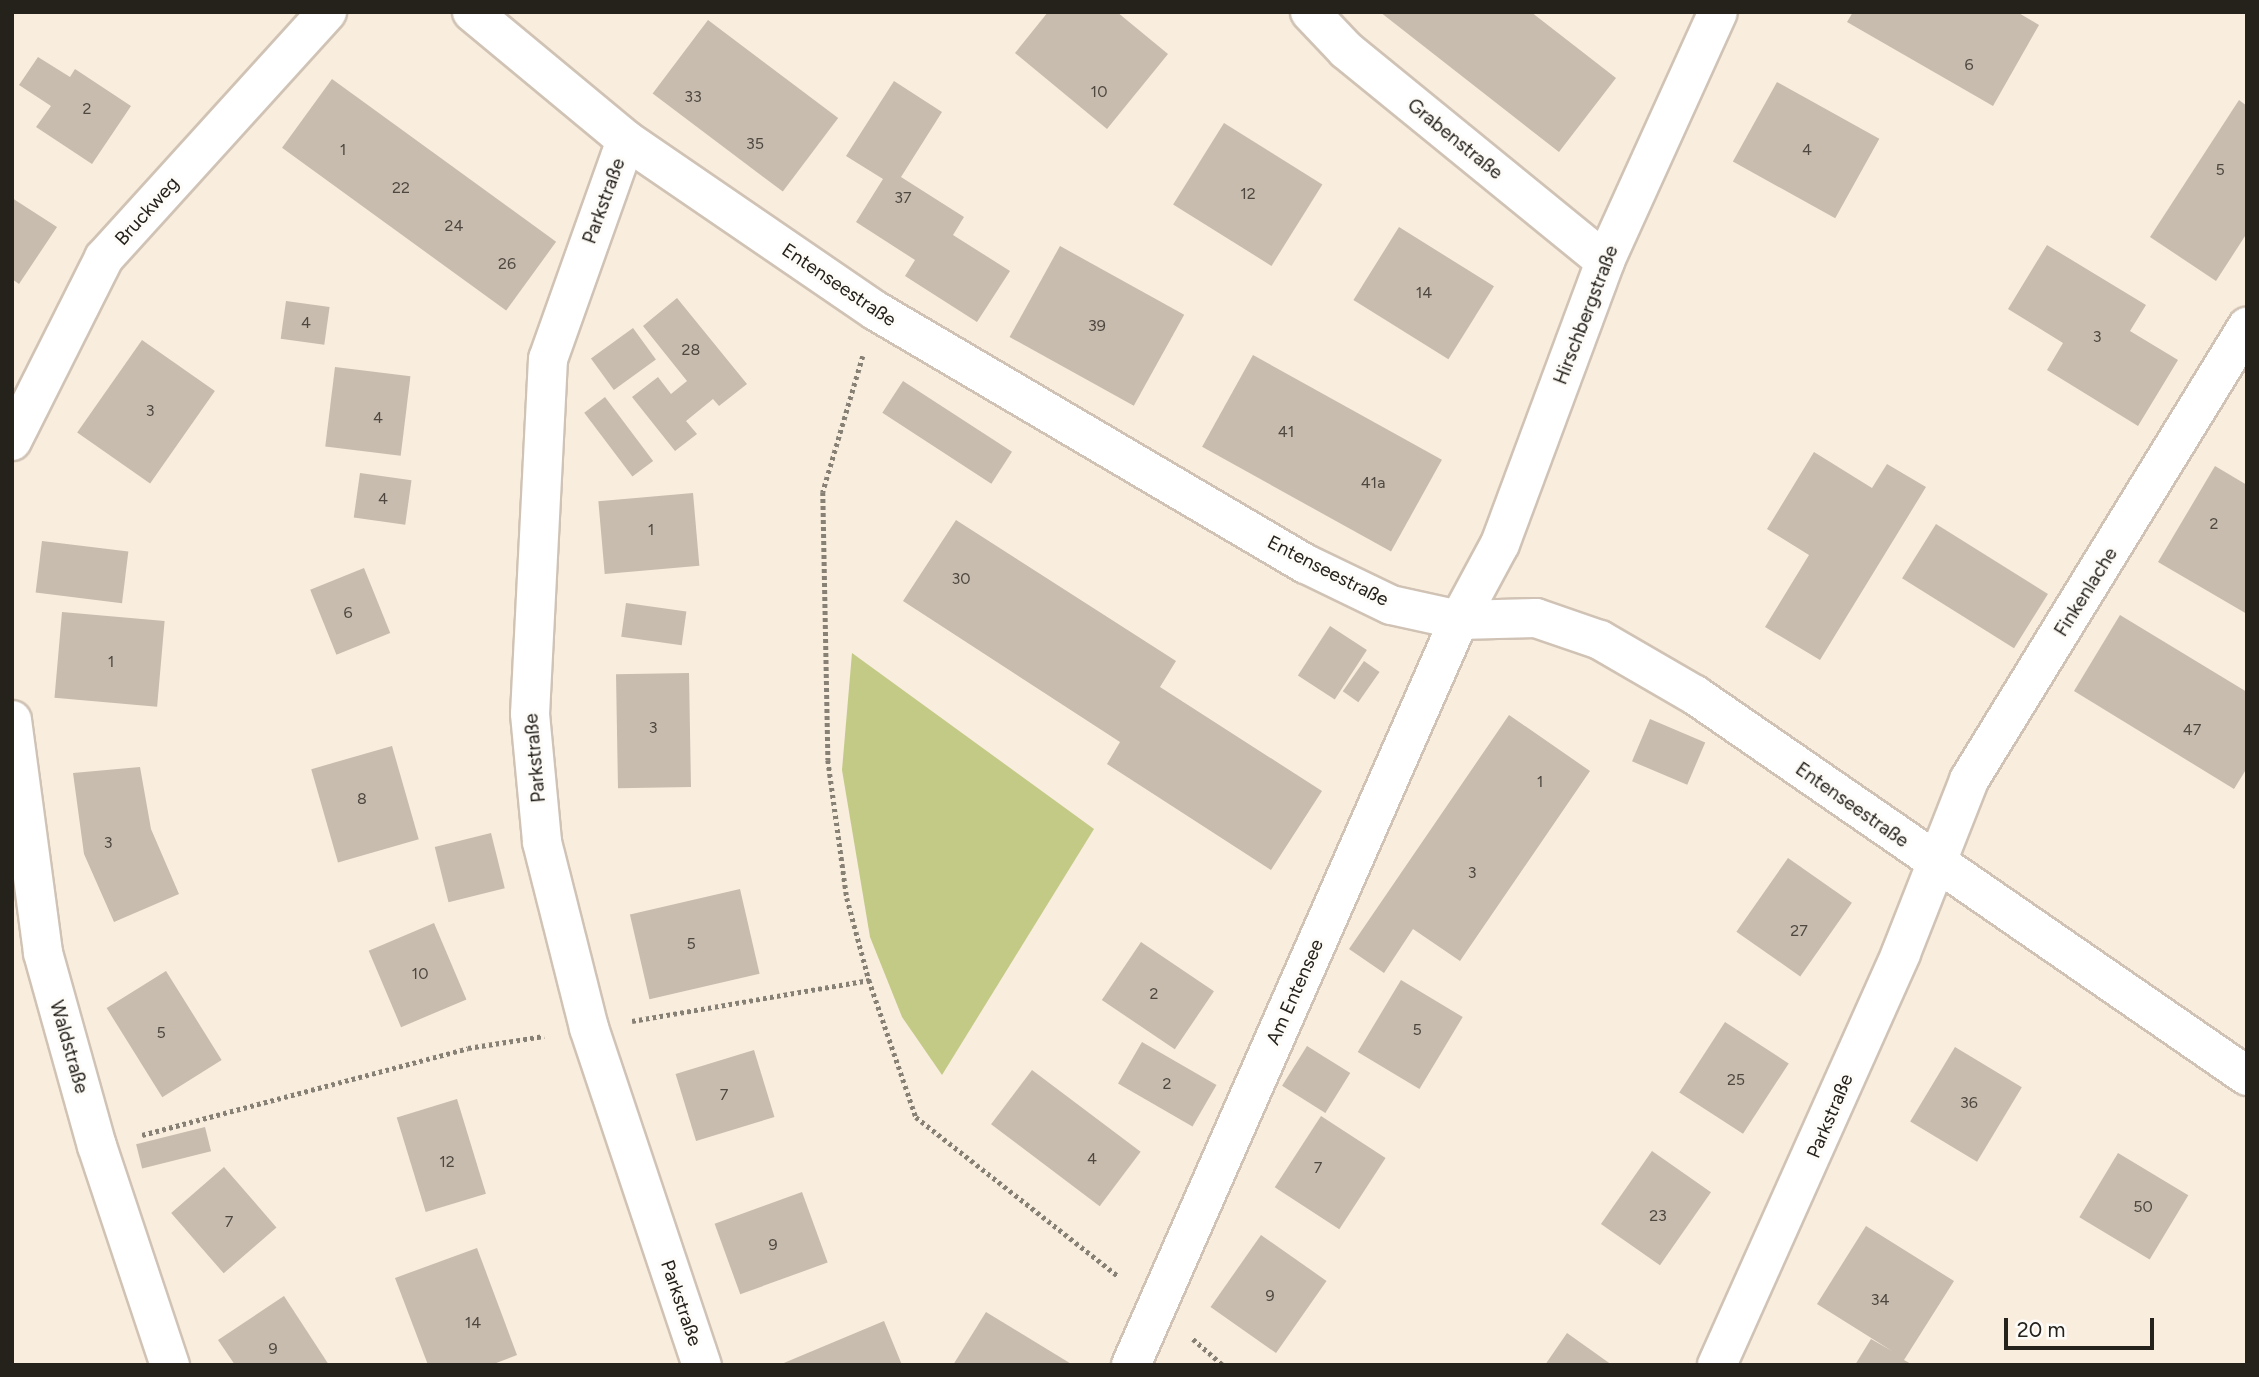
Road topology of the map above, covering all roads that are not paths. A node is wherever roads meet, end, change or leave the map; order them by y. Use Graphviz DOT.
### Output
graph roads {
  1 [pos="327,12"];
  2 [pos="472,12"];
  3 [pos="1310,12"];
  4 [pos="1718,12"];
  5 [pos="626,140"];
  6 [pos="1605,261"];
  7 [pos="2247,327"];
  8 [pos="12,441"];
  9 [pos="1459,620"];
  10 [pos="12,720"];
  11 [pos="1934,863"];
  12 [pos="2247,1076"];
  13 [pos="170,1365"];
  14 [pos="702,1365"];
  15 [pos="1131,1365"];
  16 [pos="1717,1365"];
  1 -- 8 [label="street, Bruckweg"];
  2 -- 5 [label="street, Entenseestraße"];
  3 -- 6 [label="street, Grabenstraße"];
  4 -- 6 [label="street, Hirschbergstraße"];
  5 -- 9 [label="street, Entenseestraße"];
  5 -- 14 [label="street, Parkstraße"];
  6 -- 9 [label="street, Hirschbergstraße"];
  7 -- 11 [label="street, Finkenlache"];
  9 -- 11 [label="street, Entenseestraße"];
  9 -- 15 [label="street, Am Entensee"];
  10 -- 13 [label="street, Waldstraße"];
  11 -- 12 [label="street, Entenseestraße"];
  11 -- 16 [label="street, Parkstraße"];
}
